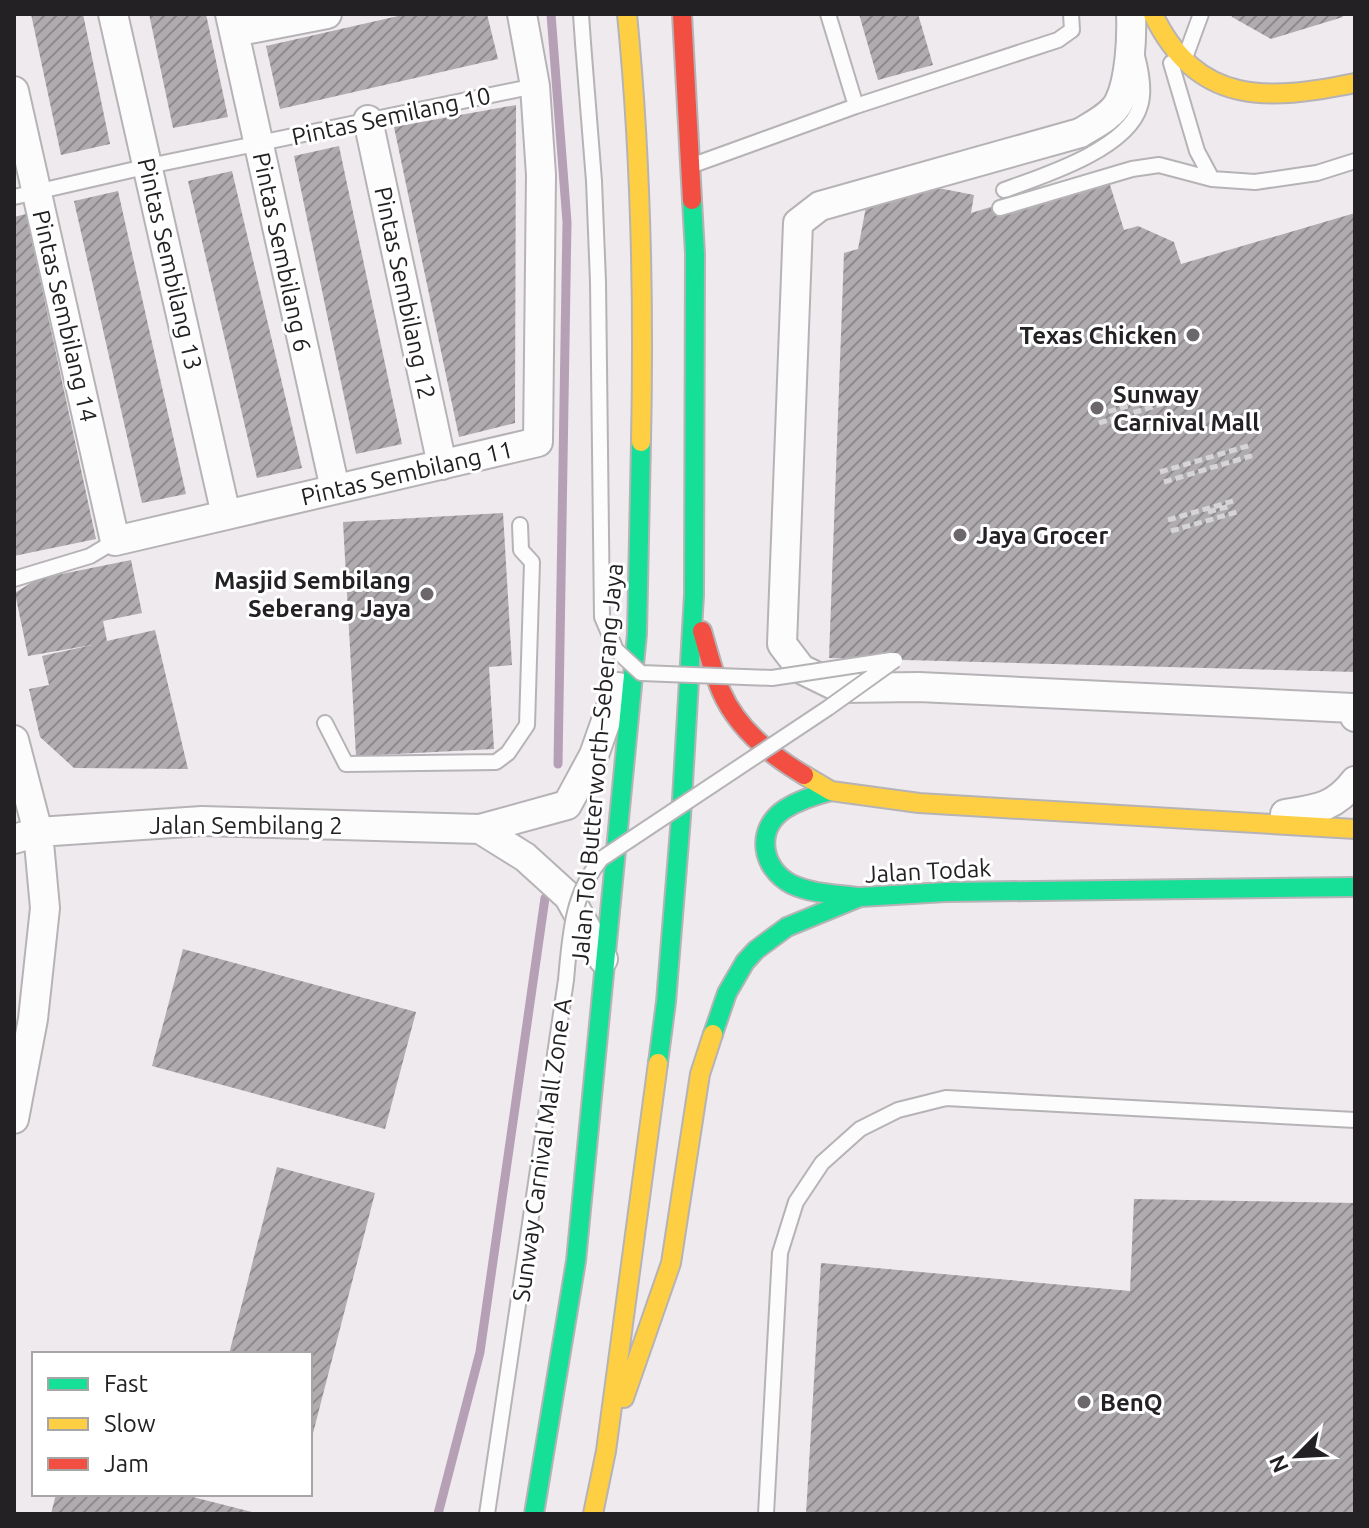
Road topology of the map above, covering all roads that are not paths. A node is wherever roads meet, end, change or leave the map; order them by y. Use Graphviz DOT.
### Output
graph roads {
  1 [pos="113,14"];
  2 [pos="327,14"];
  3 [pos="522,14"];
  4 [pos="581,14"];
  5 [pos="627,14"];
  6 [pos="682,14"];
  7 [pos="828,14"];
  8 [pos="1071,14"];
  9 [pos="1201,14"];
  10 [pos="1138,20"];
  11 [pos="232,23"];
  12 [pos="1161,32"];
  13 [pos="1184,62"];
  14 [pos="1355,83"];
  15 [pos="535,86"];
  16 [pos="14,91"];
  17 [pos="856,106"];
  18 [pos="368,120"];
  19 [pos="259,143"];
  20 [pos="1355,161"];
  21 [pos="149,166"];
  22 [pos="690,166"];
  23 [pos="1212,179"];
  24 [pos="1004,190"];
  25 [pos="25,194"];
  26 [pos="1000,208"];
  27 [pos="442,465"];
  28 [pos="335,489"];
  29 [pos="226,515"];
  30 [pos="520,525"];
  31 [pos="115,541"];
  32 [pos="14,579"];
  33 [pos="694,595"];
  34 [pos="637,634"];
  35 [pos="1354,711"];
  36 [pos="325,723"];
  37 [pos="14,740"];
  38 [pos="1355,781"];
  39 [pos="831,791"];
  40 [pos="1229,822"];
  41 [pos="480,829"];
  42 [pos="1355,829"];
  43 [pos="26,835"];
  44 [pos="1355,887"];
  45 [pos="860,897"];
  46 [pos="606,964"];
  47 [pos="24,1022"];
  48 [pos="14,1119"];
  49 [pos="1355,1120"];
  50 [pos="606,1451"];
  51 [pos="487,1514"];
  52 [pos="534,1514"];
  53 [pos="593,1514"];
  54 [pos="766,1514"];
  1 -- 21 [label="street, Pintas Sembilang 13"];
  2 -- 11 [label="street"];
  3 -- 15 [label="street"];
  4 -- 51 [label="lane, Sunway Carnival Mall Zone A, bridge"];
  5 -- 34 [label="main road, Jalan Tol Butterworth–Seberang Jaya"];
  6 -- 22 [label="main road"];
  7 -- 17 [label="lane"];
  8 -- 17 [label="lane"];
  9 -- 13 [label="lane"];
  10 -- 12 [label="main road"];
  10 -- 24 [label="lane"];
  10 -- 35 [label="street"];
  11 -- 19 [label="street, Pintas Sembilang 6"];
  12 -- 13 [label="main road"];
  12 -- 23 [label="lane"];
  13 -- 14 [label="main road"];
  15 -- 18 [label="lane, Pintas Semilang 10"];
  15 -- 27 [label="street, Pintas Sembilang 11"];
  16 -- 25 [label="street, Pintas Sembilang 14"];
  17 -- 22 [label="lane"];
  18 -- 19 [label="lane, Pintas Semilang 10"];
  18 -- 27 [label="street, Pintas Sembilang 12"];
  19 -- 21 [label="lane, Pintas Semilang 10"];
  19 -- 28 [label="street, Pintas Sembilang 6"];
  20 -- 23 [label="lane"];
  21 -- 25 [label="lane, Pintas Semilang 10"];
  21 -- 29 [label="street, Pintas Sembilang 13"];
  22 -- 33 [label="main road"];
  23 -- 26 [label="lane"];
  25 -- 31 [label="street, Pintas Sembilang 14"];
  27 -- 28 [label="street, Pintas Sembilang 11"];
  28 -- 29 [label="street, Pintas Sembilang 11"];
  29 -- 31 [label="street, Pintas Sembilang 11"];
  30 -- 36 [label="lane"];
  31 -- 32 [label="lane"];
  33 -- 39 [label="main road"];
  33 -- 50 [label="main road"];
  34 -- 41 [label="street, Jalan Sembilang 2"];
  34 -- 46 [label="main road, Jalan Tol Butterworth–Seberang Jaya"];
  37 -- 43 [label="street"];
  38 -- 40 [label="street"];
  39 -- 40 [label="main road"];
  39 -- 45 [label="main road"];
  40 -- 42 [label="main road"];
  41 -- 43 [label="street, Jalan Sembilang 2"];
  41 -- 46 [label="street"];
  43 -- 47 [label="street"];
  44 -- 45 [label="main road, Jalan Todak"];
  45 -- 50 [label="main road, Jalan Todak"];
  46 -- 52 [label="main road, Jalan Tol Butterworth–Seberang Jaya"];
  47 -- 48 [label="street"];
  49 -- 54 [label="lane"];
  50 -- 53 [label="main road"];
}
